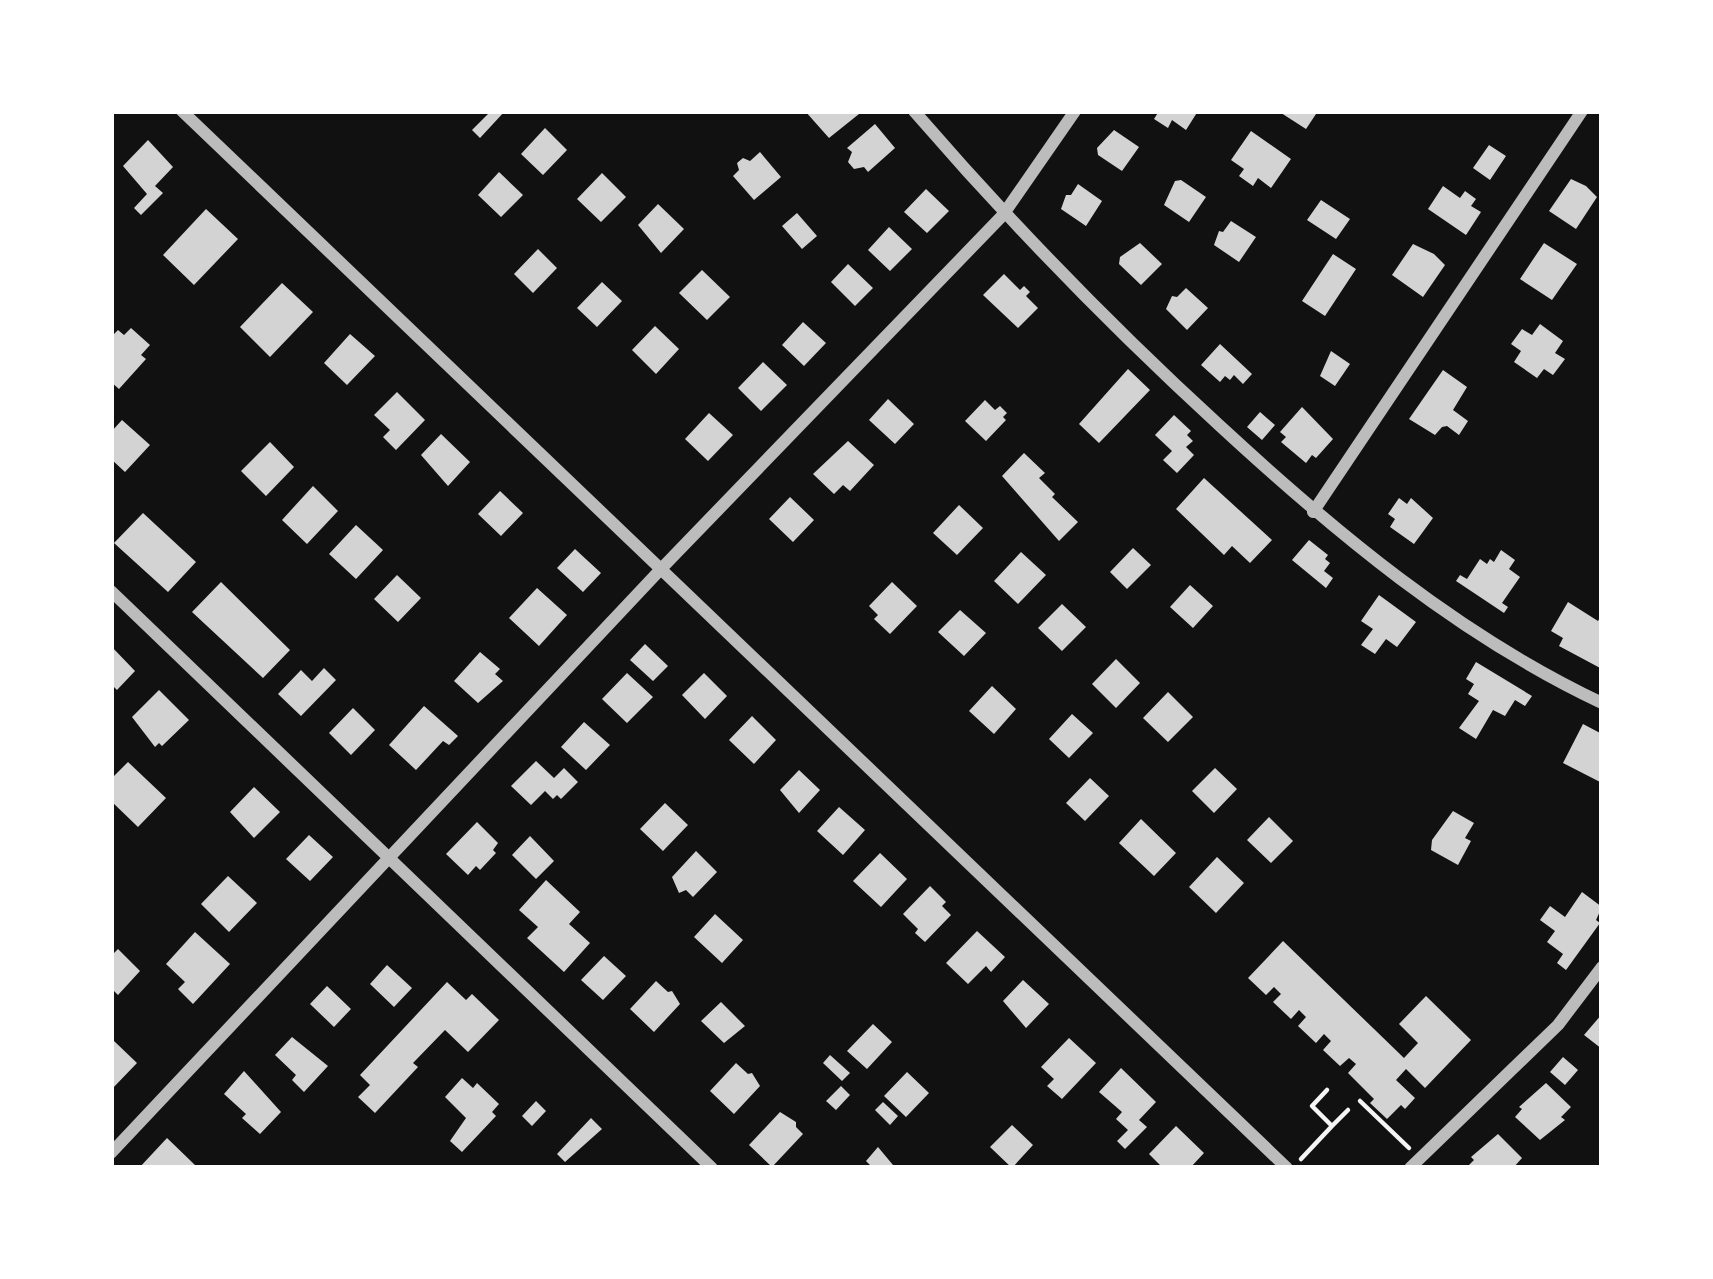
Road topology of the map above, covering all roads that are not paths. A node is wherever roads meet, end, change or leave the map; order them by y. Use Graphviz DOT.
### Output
graph roads {
  1 [pos="182,111"];
  2 [pos="914,111"];
  3 [pos="1075,111"];
  4 [pos="1582,111"];
  5 [pos="1004,215"];
  6 [pos="1313,512"];
  7 [pos="660,570"];
  8 [pos="111,591"];
  9 [pos="1602,703"];
  10 [pos="390,858"];
  11 [pos="1602,967"];
  12 [pos="111,1153"];
  13 [pos="1415,1163"];
  14 [pos="712,1168"];
  15 [pos="1290,1168"];
  1 -- 7 [label="street"];
  2 -- 5 [label="street"];
  3 -- 5 [label="street"];
  4 -- 6 [label="street"];
  5 -- 6 [label="street"];
  5 -- 7 [label="street"];
  6 -- 9 [label="street"];
  7 -- 10 [label="street"];
  7 -- 15 [label="street"];
  8 -- 10 [label="street"];
  10 -- 12 [label="street"];
  10 -- 14 [label="street"];
  11 -- 13 [label="street"];
}
